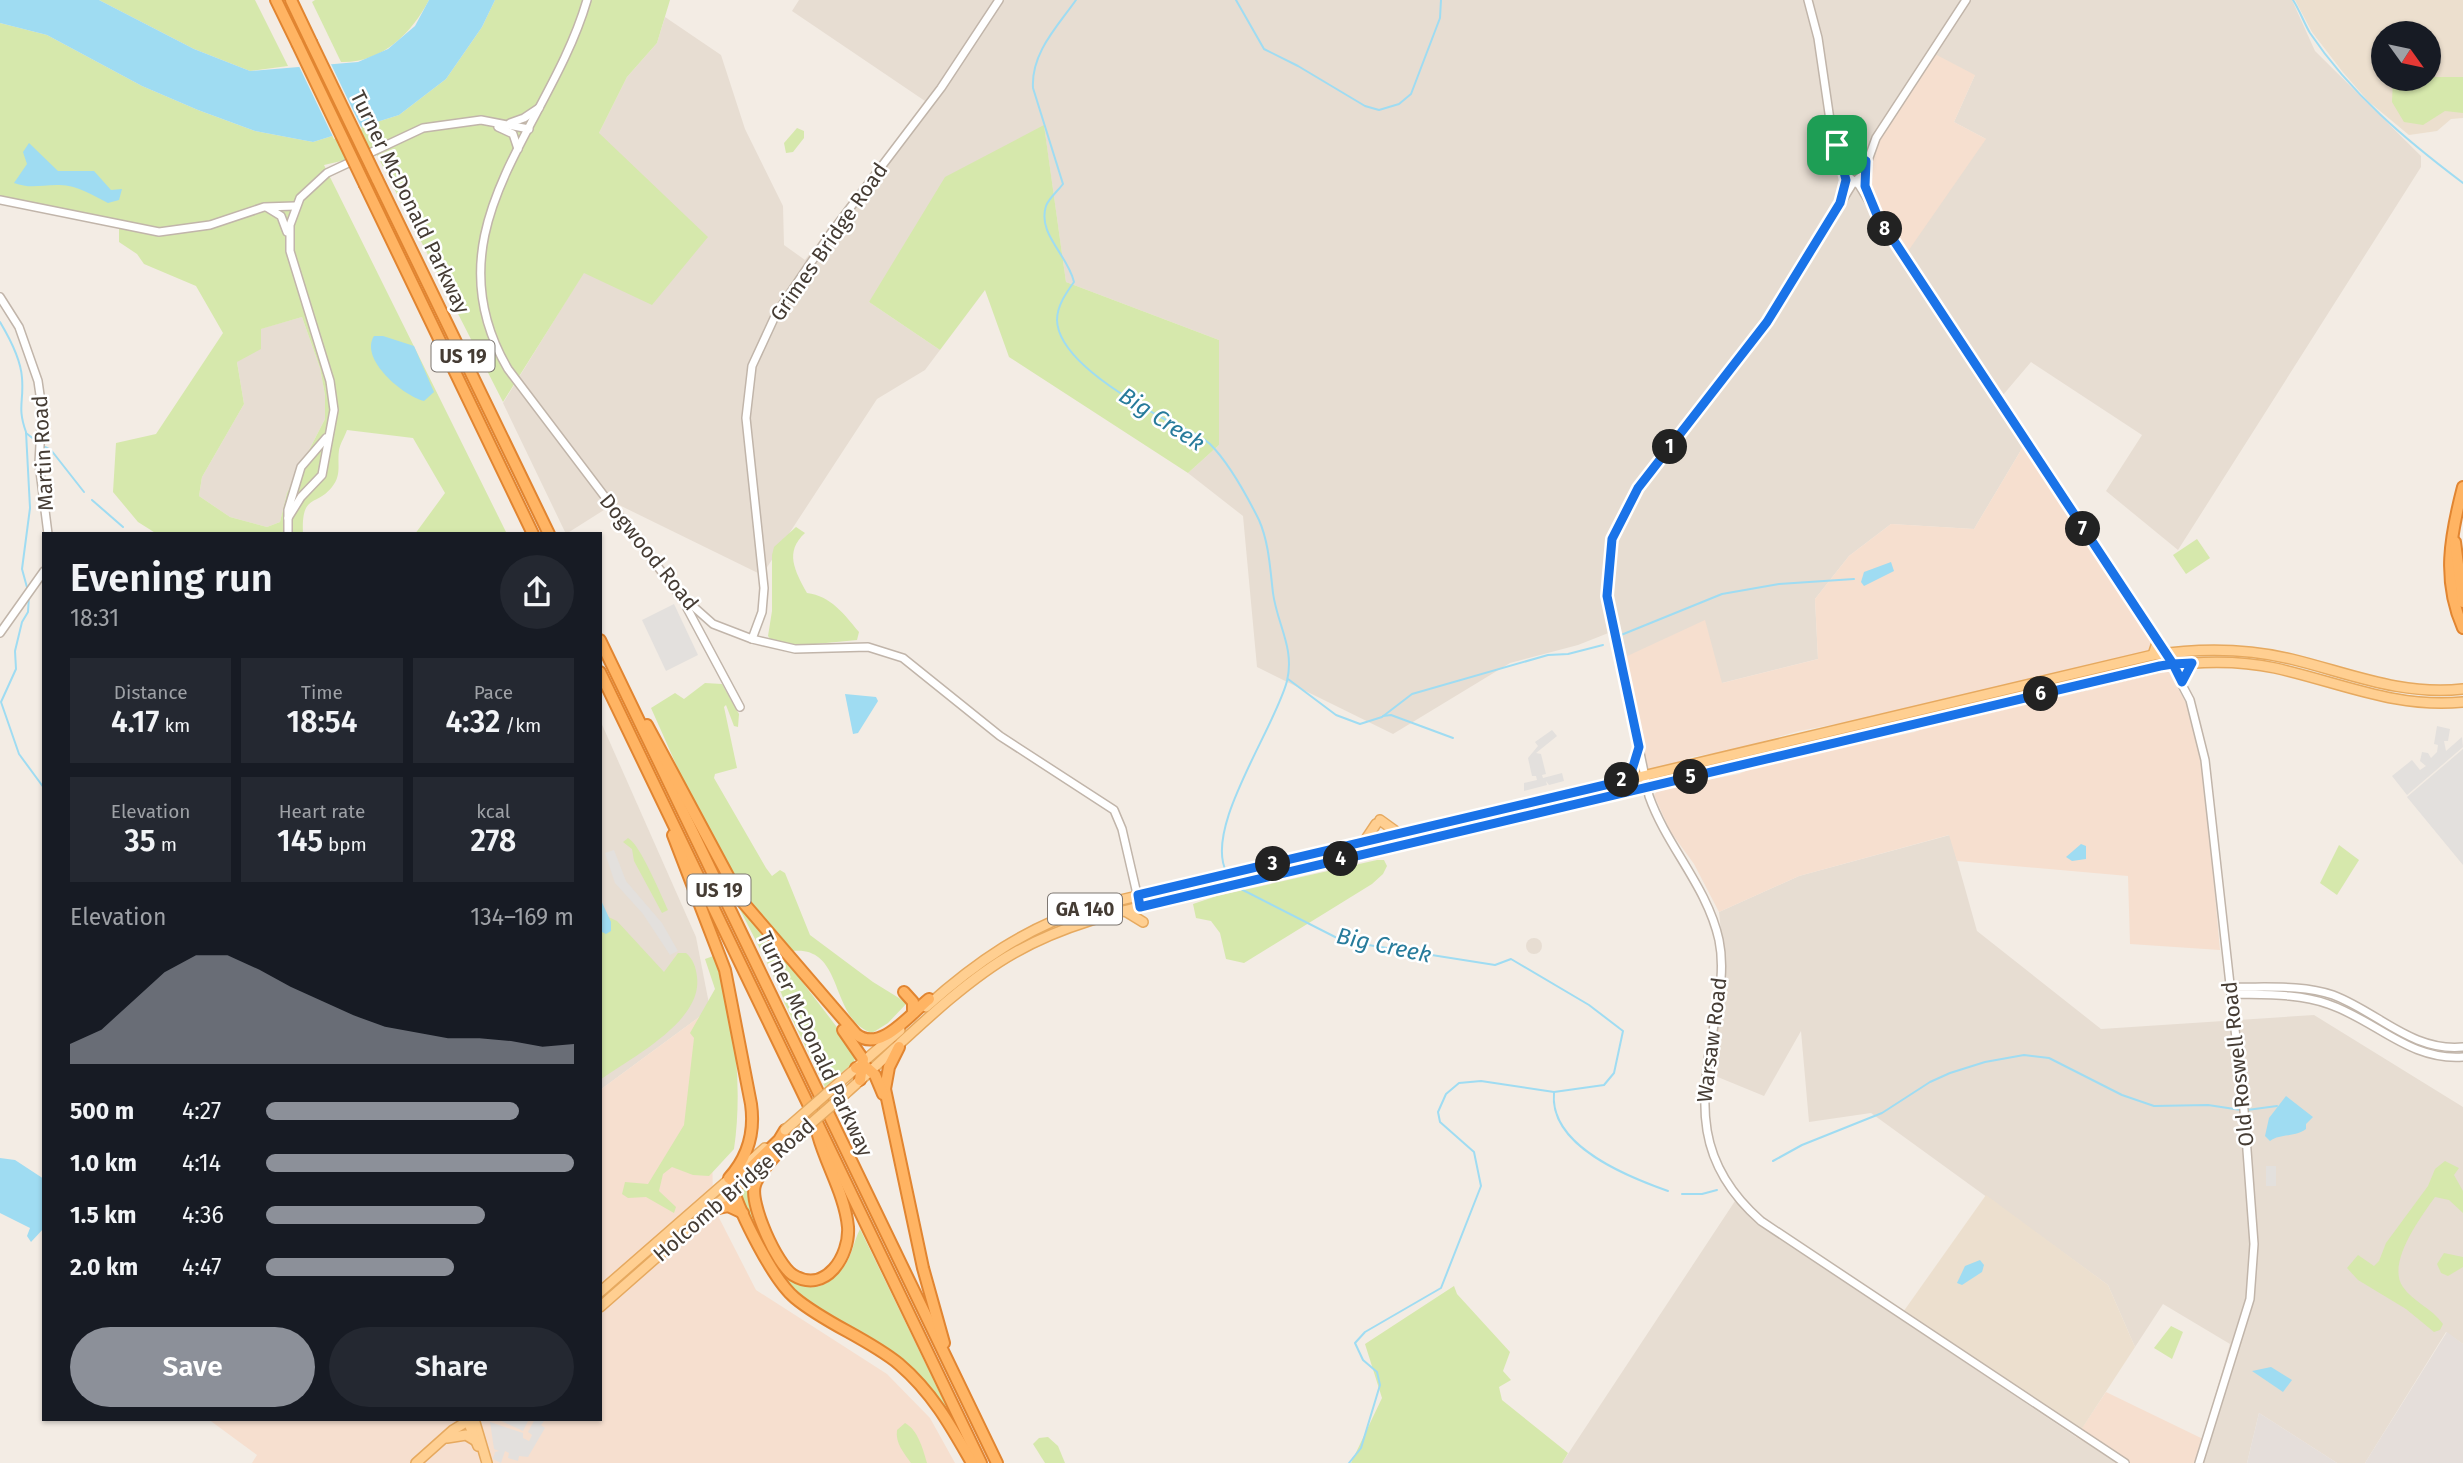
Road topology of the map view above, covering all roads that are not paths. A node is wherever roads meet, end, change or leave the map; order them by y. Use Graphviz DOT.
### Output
graph roads {
  1 [pos="276,0"];
  2 [pos="291,0"];
  3 [pos="587,0"];
  4 [pos="999,0"];
  5 [pos="1808,0"];
  6 [pos="1966,0"];
  7 [pos="542,105"];
  8 [pos="481,120"];
  9 [pos="504,124"];
  10 [pos="529,129"];
  11 [pos="1835,136"];
  12 [pos="1877,138"];
  13 [pos="1837,145"];
  14 [pos="518,149"];
  15 [pos="1823,158"];
  16 [pos="1848,158"];
  17 [pos="1866,168"];
  18 [pos="1852,178"];
  19 [pos="1846,194"];
  20 [pos="1866,196"];
  21 [pos="0,200"];
  22 [pos="1840,203"];
  23 [pos="264,206"];
  24 [pos="295,206"];
  25 [pos="289,242"];
  26 [pos="0,297"];
  27 [pos="329,434"];
  28 [pos="310,460"];
  29 [pos="323,467"];
  30 [pos="301,474"];
  31 [pos="317,481"];
  32 [pos="2463,487"];
  33 [pos="288,518"];
  34 [pos="2454,529"];
  35 [pos="48,532"];
  36 [pos="289,532"];
  37 [pos="532,532"];
  38 [pos="548,532"];
  39 [pos="2448,565"];
  40 [pos="42,574"];
  41 [pos="2458,576"];
  42 [pos="677,593"];
  43 [pos="2463,602"];
  44 [pos="2463,628"];
  45 [pos="0,633"];
  46 [pos="752,639"];
  47 [pos="2158,639"];
  48 [pos="602,644"];
  49 [pos="2166,653"];
  50 [pos="2153,655"];
  51 [pos="2192,663"];
  52 [pos="2173,664"];
  53 [pos="602,676"];
  54 [pos="2182,682"];
  55 [pos="2462,689"];
  56 [pos="624,690"];
  57 [pos="2463,702"];
  58 [pos="740,707"];
  59 [pos="1639,747"];
  60 [pos="1644,775"];
  61 [pos="1622,781"];
  62 [pos="1646,787"];
  63 [pos="668,812"];
  64 [pos="1398,833"];
  65 [pos="1364,842"];
  66 [pos="1138,895"];
  67 [pos="1140,907"];
  68 [pos="1125,911"];
  69 [pos="1143,922"];
  70 [pos="786,956"];
  71 [pos="944,990"];
  72 [pos="2230,990"];
  73 [pos="904,992"];
  74 [pos="929,999"];
  75 [pos="913,1012"];
  76 [pos="899,1047"];
  77 [pos="2463,1047"];
  78 [pos="2463,1057"];
  79 [pos="864,1067"];
  80 [pos="860,1080"];
  81 [pos="889,1106"];
  82 [pos="814,1115"];
  83 [pos="785,1130"];
  84 [pos="780,1150"];
  85 [pos="730,1185"];
  86 [pos="710,1210"];
  87 [pos="748,1219"];
  88 [pos="602,1290"];
  89 [pos="602,1305"];
  90 [pos="955,1376"];
  91 [pos="466,1421"];
  92 [pos="469,1421"];
  93 [pos="481,1421"];
  94 [pos="444,1438"];
  95 [pos="480,1443"];
  96 [pos="415,1463"];
  97 [pos="485,1463"];
  98 [pos="972,1463"];
  99 [pos="981,1463"];
  100 [pos="997,1463"];
  101 [pos="2125,1463"];
  102 [pos="2199,1463"];
  1 -- 37 [label="highway, Turner McDonald Parkway / US 19, bridge"];
  2 -- 38 [label="highway, Turner McDonald Parkway / US 19, bridge"];
  3 -- 7 [label="street, Dogwood Road"];
  4 -- 46 [label="street, Grimes Bridge Road"];
  5 -- 11 [label="street"];
  6 -- 12 [label="street"];
  7 -- 9 [label="street"];
  7 -- 10 [label="street, Dogwood Road"];
  8 -- 9 [label="street"];
  8 -- 14 [label="street"];
  8 -- 24 [label="street"];
  9 -- 10 [label="street"];
  10 -- 14 [label="street, Dogwood Road"];
  11 -- 13 [label="street"];
  11 -- 16 [label="street"];
  12 -- 16 [label="street"];
  12 -- 17 [label="street"];
  13 -- 15 [label="street"];
  13 -- 16 [label="street"];
  14 -- 42 [label="street, Dogwood Road"];
  16 -- 17 [label="street"];
  16 -- 18 [label="street"];
  17 -- 18 [label="street"];
  17 -- 20 [label="street"];
  18 -- 19 [label="street, Warsaw Road"];
  18 -- 20 [label="street"];
  18 -- 22 [label="street, Warsaw Road"];
  19 -- 20 [label="street"];
  19 -- 22 [label="street, Warsaw Road"];
  20 -- 47 [label="street"];
  21 -- 23 [label="street"];
  22 -- 59 [label="street, Warsaw Road"];
  23 -- 24 [label="street"];
  23 -- 25 [label="street"];
  24 -- 25 [label="street"];
  25 -- 27 [label="street"];
  26 -- 35 [label="street, Martin Road"];
  27 -- 28 [label="street"];
  27 -- 29 [label="street"];
  28 -- 29 [label="street"];
  28 -- 30 [label="street"];
  29 -- 31 [label="street"];
  30 -- 31 [label="street"];
  30 -- 33 [label="street"];
  31 -- 33 [label="street"];
  32 -- 34 [label="highway"];
  33 -- 36 [label="street"];
  34 -- 39 [label="highway"];
  34 -- 41 [label="highway"];
  39 -- 41 [label="highway"];
  39 -- 44 [label="highway"];
  40 -- 45 [label="street"];
  41 -- 43 [label="highway"];
  42 -- 46 [label="street, Dogwood Road"];
  42 -- 58 [label="street"];
  46 -- 66 [label="street, Dogwood Road"];
  47 -- 49 [label="street"];
  47 -- 50 [label="main road"];
  48 -- 56 [label="highway, Turner McDonald Parkway / US 19"];
  49 -- 50 [label="main road, Holcomb Bridge Road / GA 140"];
  49 -- 52 [label="street"];
  49 -- 55 [label="main road, Holcomb Bridge Road / GA 140"];
  50 -- 60 [label="main road, Holcomb Bridge Road / GA 140"];
  51 -- 52 [label="main road, Holcomb Bridge Road / GA 140"];
  51 -- 54 [label="main road"];
  51 -- 57 [label="main road, Holcomb Bridge Road / GA 140"];
  52 -- 54 [label="street, Old Roswell Road"];
  52 -- 62 [label="main road, Holcomb Bridge Road / GA 140"];
  53 -- 63 [label="highway, Turner McDonald Parkway / US 19"];
  54 -- 72 [label="street, Old Roswell Road"];
  56 -- 70 [label="highway"];
  56 -- 90 [label="highway, Turner McDonald Parkway / US 19"];
  59 -- 60 [label="street, Warsaw Road"];
  59 -- 61 [label="main road"];
  60 -- 61 [label="main road, Holcomb Bridge Road / GA 140"];
  60 -- 62 [label="street, Warsaw Road"];
  61 -- 64 [label="main road, Holcomb Bridge Road / GA 140"];
  62 -- 67 [label="main road, Holcomb Bridge Road / GA 140"];
  62 -- 101 [label="street, Warsaw Road"];
  63 -- 82 [label="highway, Turner McDonald Parkway / US 19"];
  63 -- 85 [label="highway"];
  64 -- 65 [label="main road, Holcomb Bridge Road / GA 140"];
  64 -- 65 [label="main road"];
  65 -- 66 [label="main road, Holcomb Bridge Road / GA 140"];
  66 -- 67 [label="street, Dogwood Road"];
  66 -- 71 [label="main road, Holcomb Bridge Road / GA 140"];
  67 -- 68 [label="main road, Holcomb Bridge Road / GA 140"];
  68 -- 69 [label="main road"];
  68 -- 76 [label="main road, Holcomb Bridge Road / GA 140"];
  70 -- 75 [label="highway"];
  70 -- 79 [label="highway"];
  71 -- 74 [label="main road"];
  71 -- 79 [label="main road, Holcomb Bridge Road / GA 140"];
  72 -- 77 [label="street"];
  72 -- 78 [label="street"];
  72 -- 102 [label="street, Old Roswell Road"];
  73 -- 75 [label="highway"];
  74 -- 75 [label="highway"];
  76 -- 79 [label="main road, Holcomb Bridge Road / GA 140"];
  76 -- 81 [label="highway"];
  79 -- 80 [label="highway"];
  79 -- 81 [label="highway"];
  79 -- 83 [label="main road, Holcomb Bridge Road / GA 140, bridge"];
  80 -- 84 [label="main road, Holcomb Bridge Road, bridge"];
  81 -- 90 [label="highway"];
  82 -- 84 [label="highway"];
  82 -- 99 [label="highway, Turner McDonald Parkway / US 19"];
  83 -- 85 [label="highway"];
  84 -- 85 [label="main road, Holcomb Bridge Road"];
  85 -- 86 [label="main road, Holcomb Bridge Road"];
  85 -- 87 [label="highway"];
  85 -- 88 [label="main road, Holcomb Bridge Road"];
  86 -- 87 [label="highway"];
  86 -- 89 [label="main road, Holcomb Bridge Road"];
  87 -- 98 [label="highway"];
  90 -- 100 [label="highway, Turner McDonald Parkway / US 19"];
  91 -- 94 [label="main road"];
  92 -- 95 [label="main road"];
  93 -- 95 [label="main road"];
  94 -- 95 [label="main road"];
  94 -- 96 [label="main road"];
  95 -- 97 [label="main road"];
}
